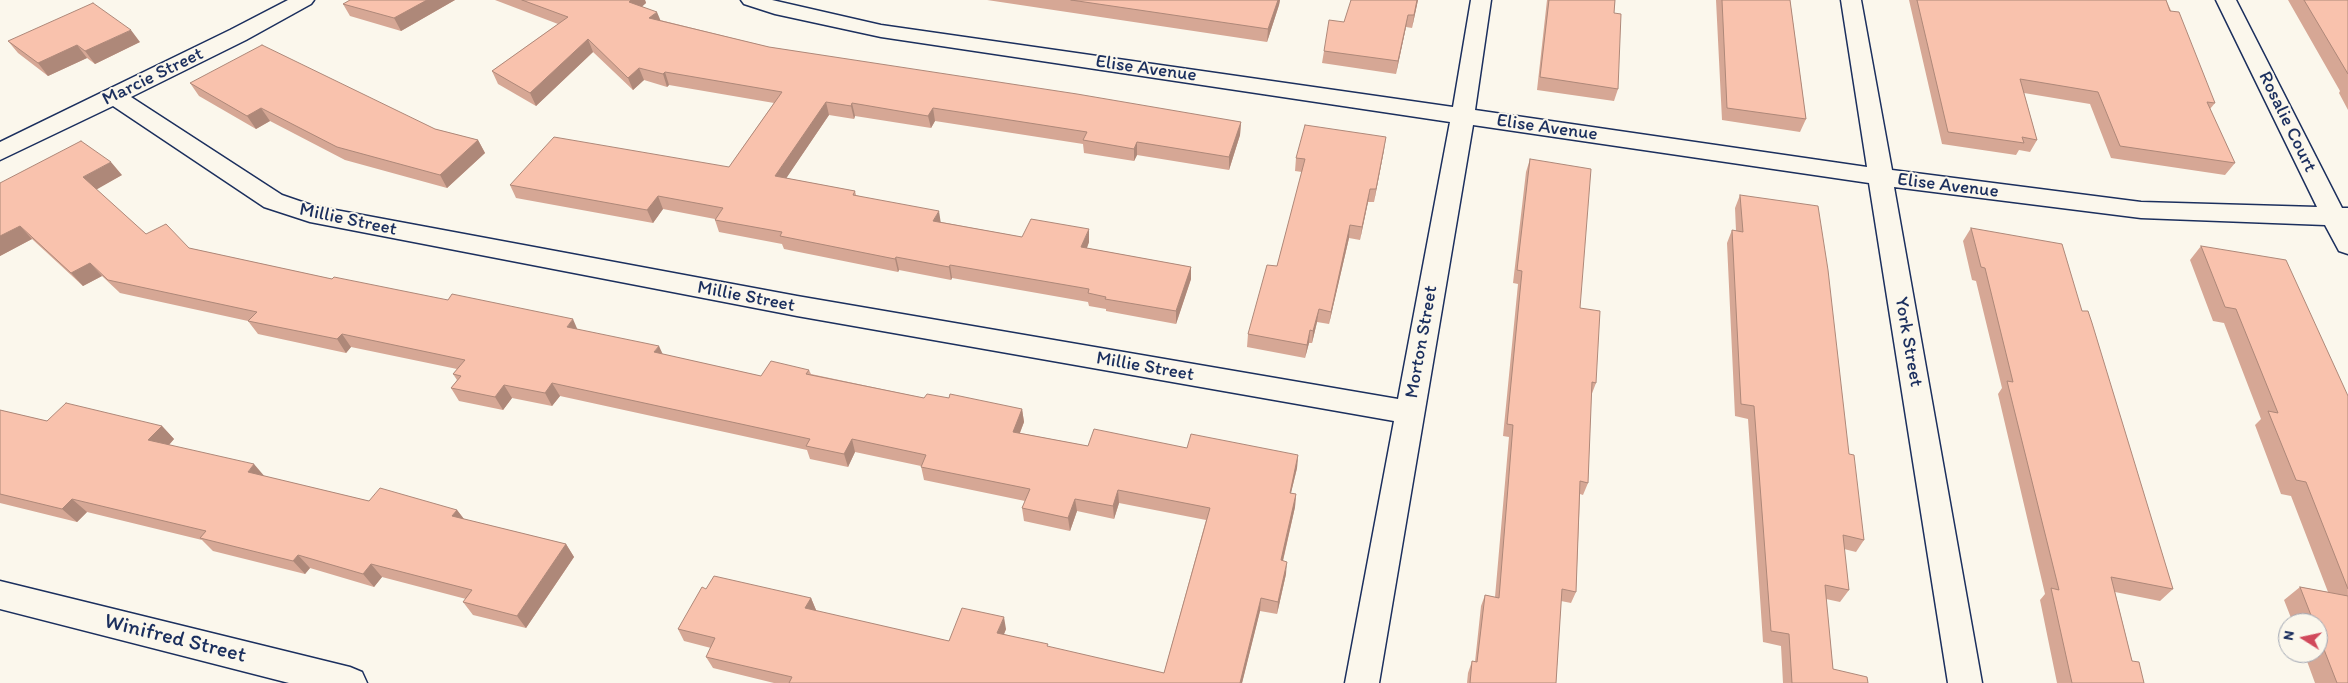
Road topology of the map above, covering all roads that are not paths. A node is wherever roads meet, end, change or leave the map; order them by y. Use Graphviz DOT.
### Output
graph roads {
  1 [pos="304,0"];
  2 [pos="751,0"];
  3 [pos="1482,0"];
  4 [pos="1851,0"];
  5 [pos="2226,0"];
  6 [pos="114,96"];
  7 [pos="1463,115"];
  8 [pos="0,152"];
  9 [pos="1880,177"];
  10 [pos="2341,217"];
  11 [pos="2348,245"];
  12 [pos="1409,412"];
  13 [pos="0,595"];
  14 [pos="350,683"];
  15 [pos="1362,683"];
  16 [pos="1965,683"];
  1 -- 6 [label="street, Marcie Street"];
  2 -- 7 [label="street, Elise Avenue"];
  3 -- 7 [label="street, Morton Street"];
  4 -- 9 [label="street, York Street"];
  5 -- 10 [label="street, Rosalie Court"];
  6 -- 8 [label="street, Marcie Street"];
  6 -- 12 [label="street, Millie Street"];
  7 -- 9 [label="street, Elise Avenue"];
  7 -- 12 [label="street, Morton Street"];
  9 -- 10 [label="street, Elise Avenue"];
  9 -- 16 [label="street, York Street"];
  10 -- 11 [label="street, Rosalie Court"];
  12 -- 15 [label="street, Morton Street"];
  13 -- 14 [label="street, Winifred Street"];
}
